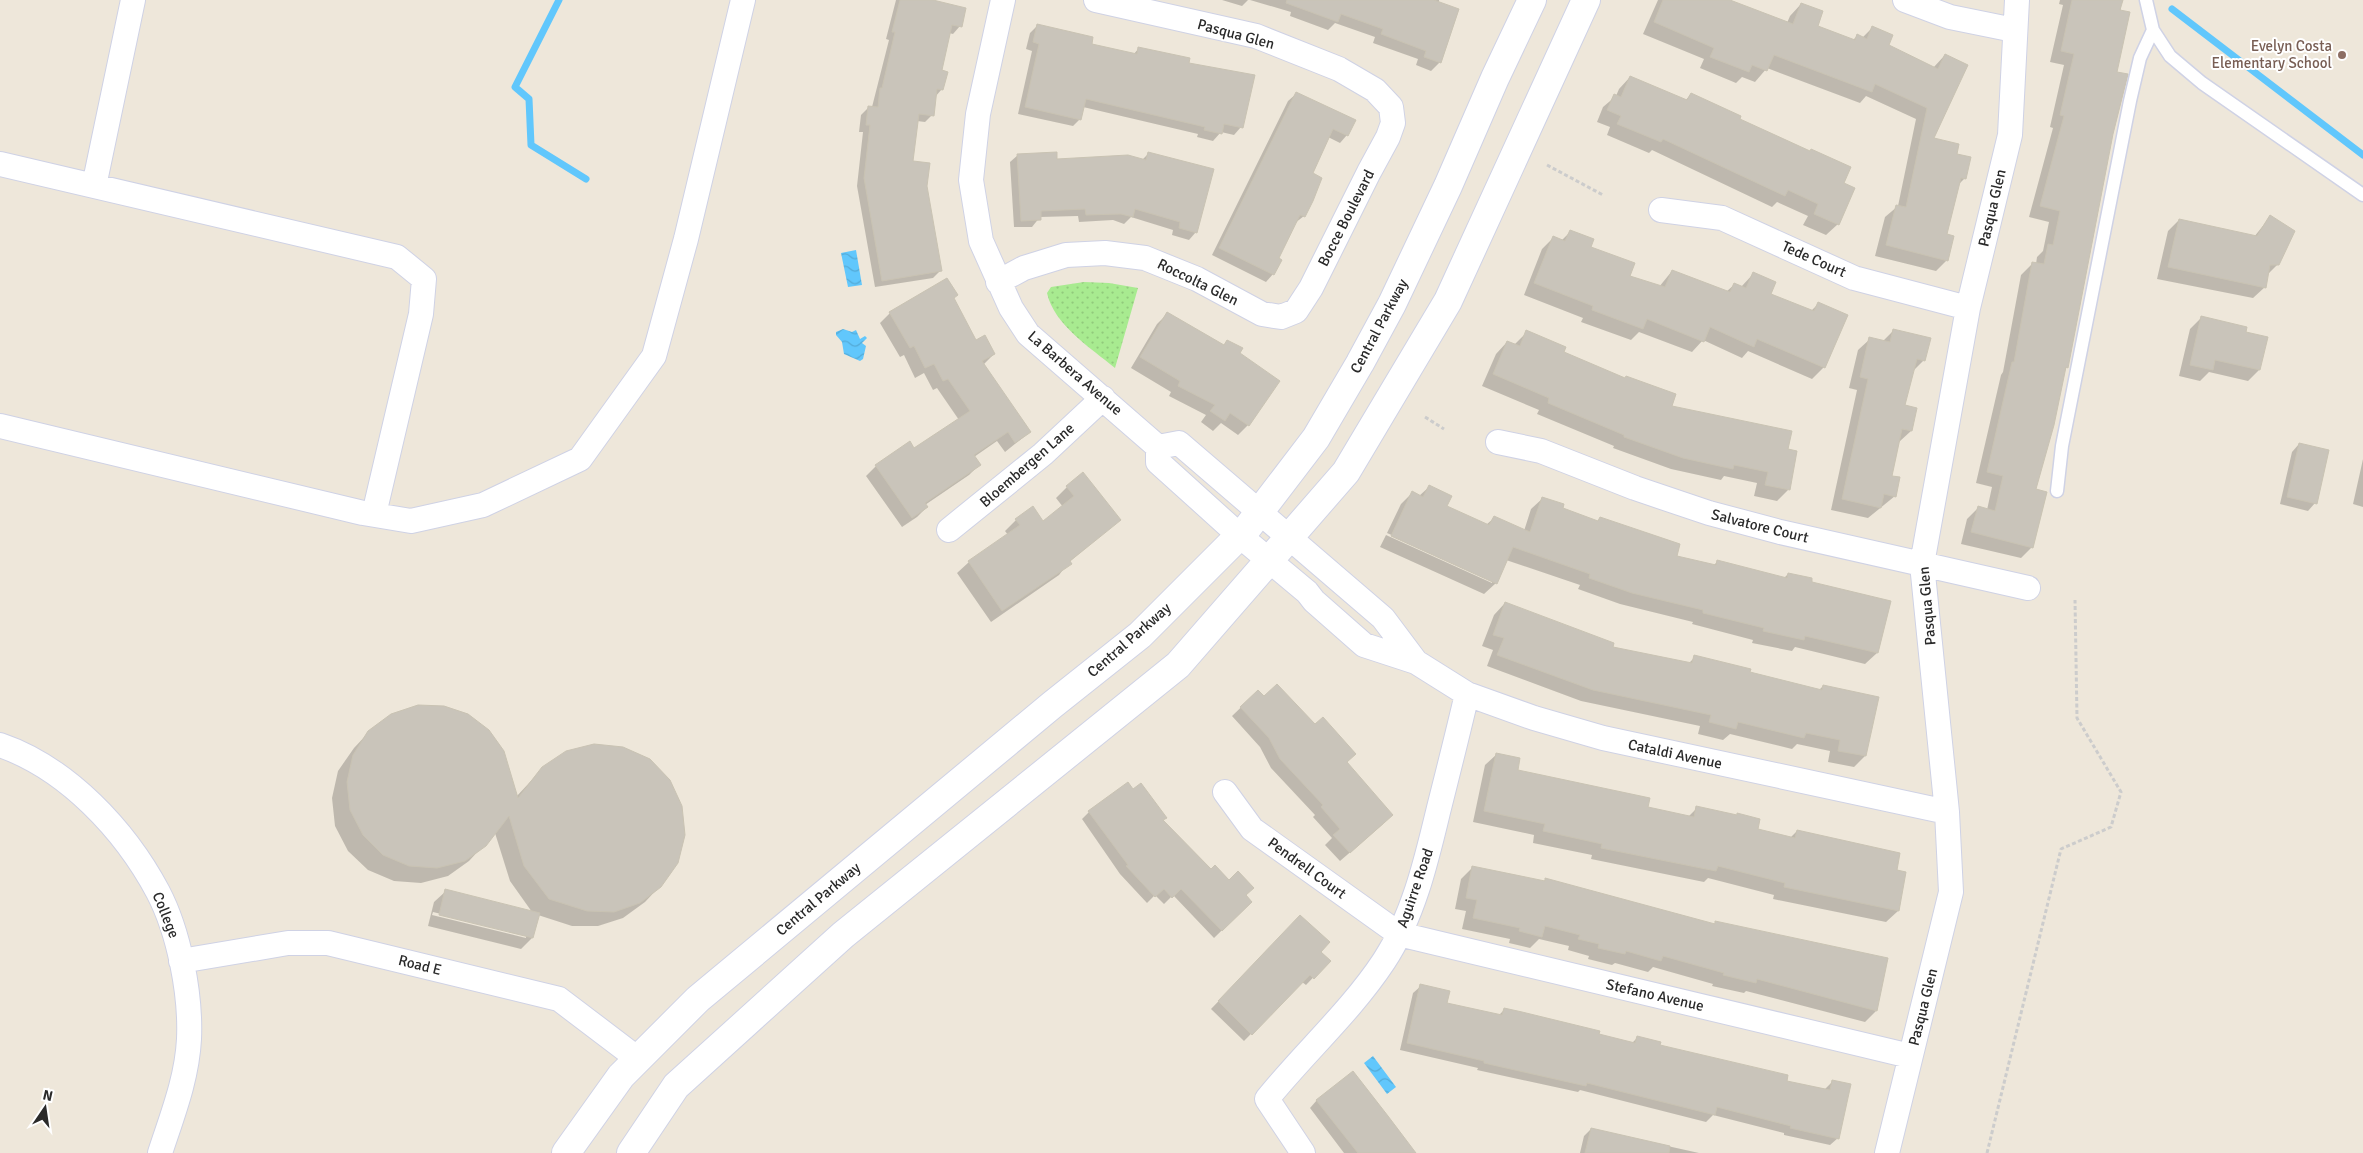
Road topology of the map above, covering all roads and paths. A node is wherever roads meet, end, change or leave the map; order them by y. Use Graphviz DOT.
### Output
graph roads {
  1 [pos="133,0"];
  2 [pos="743,0"];
  3 [pos="1003,0"];
  4 [pos="1096,0"];
  5 [pos="1532,0"];
  6 [pos="1586,0"];
  7 [pos="1905,0"];
  8 [pos="2017,0"];
  9 [pos="2146,0"];
  10 [pos="2014,30"];
  11 [pos="2153,30"];
  12 [pos="1391,107"];
  13 [pos="0,164"];
  14 [pos="1547,164"];
  15 [pos="94,186"];
  16 [pos="1603,195"];
  17 [pos="2363,195"];
  18 [pos="1661,210"];
  19 [pos="998,282"];
  20 [pos="1968,308"];
  21 [pos="1281,317"];
  22 [pos="1102,398"];
  23 [pos="1425,417"];
  24 [pos="0,426"];
  25 [pos="1444,429"];
  26 [pos="1498,442"];
  27 [pos="1158,446"];
  28 [pos="2057,491"];
  29 [pos="374,514"];
  30 [pos="1276,526"];
  31 [pos="949,530"];
  32 [pos="1240,536"];
  33 [pos="1265,556"];
  34 [pos="1922,564"];
  35 [pos="2028,588"];
  36 [pos="2075,600"];
  37 [pos="1416,662"];
  38 [pos="1467,694"];
  39 [pos="0,745"];
  40 [pos="1225,792"];
  41 [pos="1947,812"];
  42 [pos="1399,934"];
  43 [pos="181,961"];
  44 [pos="1910,1056"];
  45 [pos="638,1059"];
  46 [pos="160,1153"];
  47 [pos="566,1153"];
  48 [pos="631,1153"];
  49 [pos="1303,1153"];
  50 [pos="1887,1153"];
  51 [pos="1987,1153"];
  1 -- 15 [label="street"];
  2 -- 29 [label="street"];
  3 -- 19 [label="street, La Barbera Avenue"];
  4 -- 12 [label="street, Pasqua Glen"];
  5 -- 30 [label="main road, Central Parkway"];
  6 -- 30 [label="main road, Central Parkway"];
  7 -- 10 [label="street"];
  8 -- 10 [label="street, Pasqua Glen"];
  9 -- 11 [label="lane"];
  10 -- 20 [label="street, Pasqua Glen"];
  11 -- 17 [label="lane"];
  11 -- 28 [label="lane"];
  12 -- 21 [label="street, Bocce Boulevard"];
  13 -- 15 [label="street"];
  14 -- 16 [label="path"];
  15 -- 29 [label="street"];
  18 -- 20 [label="street, Tede Court"];
  19 -- 21 [label="street, Roccolta Glen"];
  19 -- 22 [label="street, La Barbera Avenue"];
  20 -- 34 [label="street, Pasqua Glen"];
  22 -- 27 [label="street, La Barbera Avenue"];
  22 -- 31 [label="street, Bloembergen Lane"];
  23 -- 25 [label="path"];
  24 -- 29 [label="street"];
  26 -- 34 [label="street, Salvatore Court"];
  27 -- 30 [label="street"];
  27 -- 32 [label="street"];
  30 -- 32 [label="main road, Central Parkway"];
  30 -- 33 [label="main road, Central Parkway"];
  30 -- 37 [label="street, Cataldi Avenue"];
  32 -- 33 [label="street"];
  32 -- 45 [label="main road, Central Parkway"];
  33 -- 37 [label="street, Cataldi Avenue"];
  33 -- 48 [label="main road, Central Parkway"];
  34 -- 35 [label="street, Salvatore Court"];
  34 -- 41 [label="street, Pasqua Glen"];
  36 -- 51 [label="path"];
  37 -- 38 [label="street, Cataldi Avenue"];
  38 -- 41 [label="street, Cataldi Avenue"];
  38 -- 42 [label="street, Aguirre Road"];
  39 -- 43 [label="street, College"];
  40 -- 42 [label="street, Pendrell Court"];
  41 -- 44 [label="street, Pasqua Glen"];
  42 -- 44 [label="street, Stefano Avenue"];
  42 -- 49 [label="street, Aguirre Road"];
  43 -- 45 [label="street, Road E"];
  43 -- 46 [label="street, College"];
  44 -- 50 [label="street, Pasqua Glen"];
  45 -- 47 [label="main road, Central Parkway"];
}
